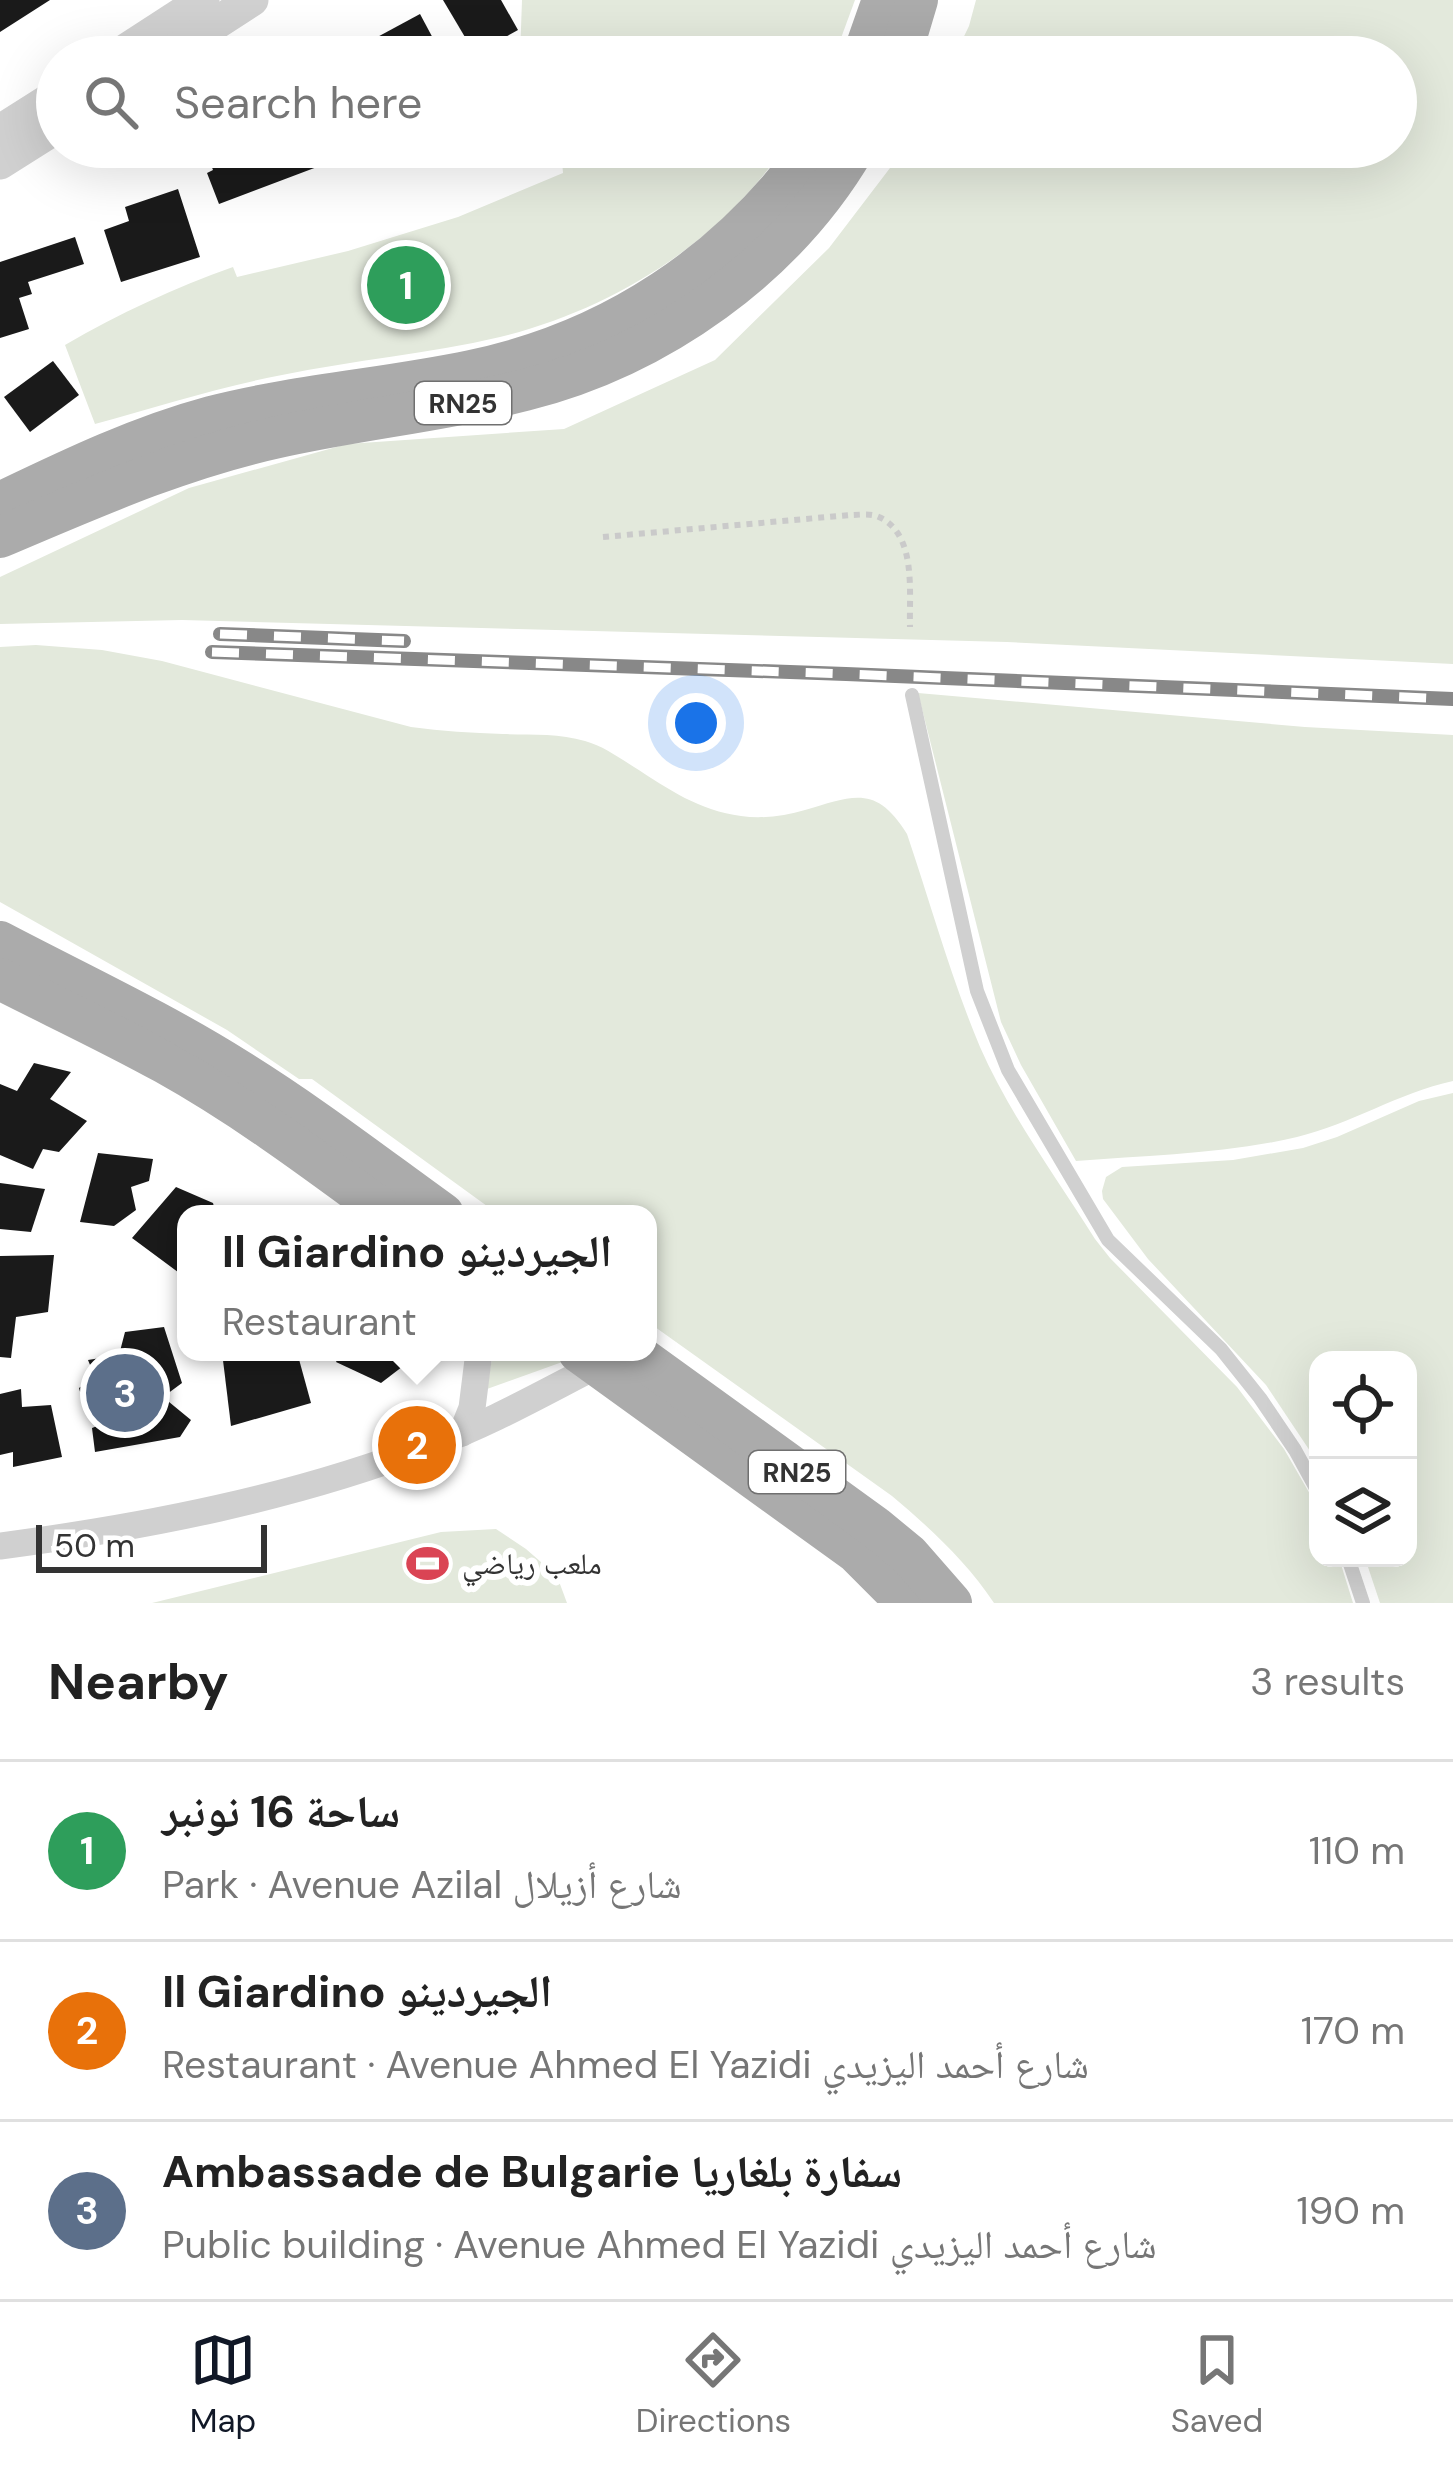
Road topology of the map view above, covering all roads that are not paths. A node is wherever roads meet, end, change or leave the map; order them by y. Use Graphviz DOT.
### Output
graph roads {
  1 [pos="203,0"];
  2 [pos="252,0"];
  3 [pos="883,0"];
  4 [pos="917,0"];
  5 [pos="147,36"];
  6 [pos="196,36"];
  7 [pos="870,36"];
  8 [pos="906,36"];
  9 [pos="36,108"];
  10 [pos="0,131"];
  11 [pos="36,140"];
  12 [pos="0,163"];
  13 [pos="798,168"];
  14 [pos="841,168"];
  15 [pos="0,502"];
  16 [pos="0,537"];
  17 [pos="912,695"];
  18 [pos="0,943"];
  19 [pos="0,979"];
  20 [pos="376,1205"];
  21 [pos="431,1205"];
  22 [pos="478,1361"];
  23 [pos="594,1361"];
  24 [pos="609,1361"];
  25 [pos="611,1361"];
  26 [pos="462,1432"];
  27 [pos="1309,1476"];
  28 [pos="0,1546"];
  29 [pos="1351,1567"];
  30 [pos="907,1603"];
  31 [pos="951,1603"];
  32 [pos="1363,1603"];
  1 -- 5 [label="street"];
  2 -- 6 [label="street"];
  3 -- 7 [label="main road"];
  4 -- 8 [label="main road"];
  9 -- 10 [label="street"];
  11 -- 12 [label="street"];
  13 -- 15 [label="main road, RN25"];
  14 -- 16 [label="main road, RN25"];
  17 -- 27 [label="lane"];
  18 -- 21 [label="main road"];
  19 -- 20 [label="main road"];
  22 -- 26 [label="street"];
  23 -- 26 [label="street"];
  24 -- 30 [label="main road, RN25"];
  25 -- 31 [label="main road, RN25"];
  26 -- 28 [label="street"];
  29 -- 32 [label="lane"];
}
